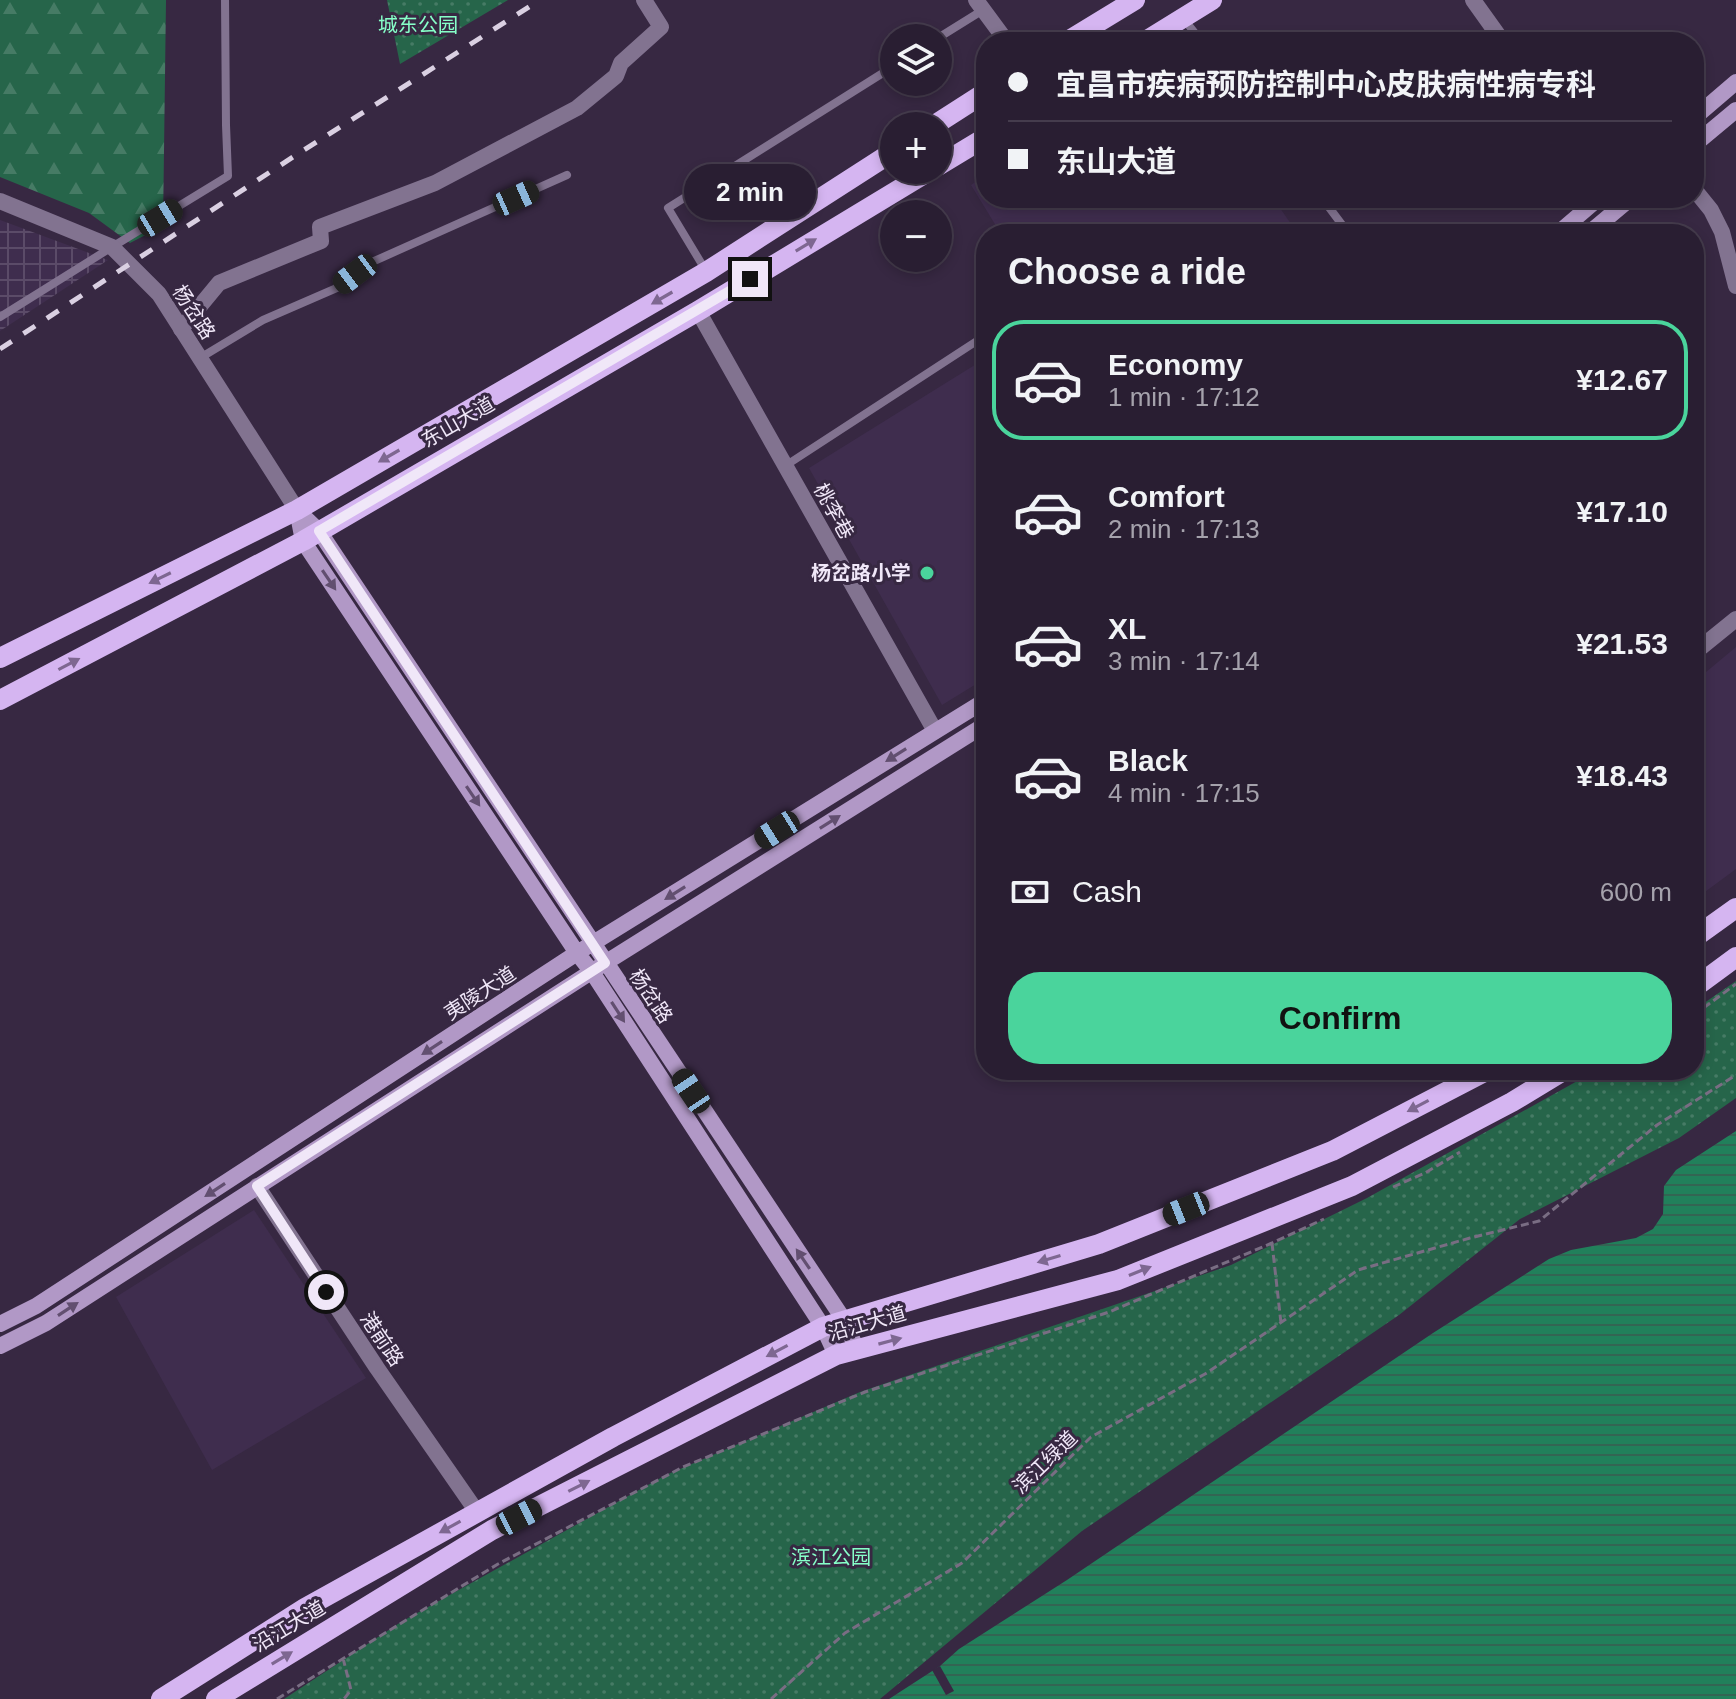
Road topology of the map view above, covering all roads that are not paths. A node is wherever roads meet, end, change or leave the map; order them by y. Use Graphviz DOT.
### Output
graph roads {
  1 [pos="225,0"];
  2 [pos="644,0"];
  3 [pos="1135,0"];
  4 [pos="1212,0"];
  5 [pos="1473,0"];
  6 [pos="979,5"];
  7 [pos="1183,18"];
  8 [pos="952,27"];
  9 [pos="999,32"];
  10 [pos="1082,32"];
  11 [pos="1160,32"];
  12 [pos="1194,32"];
  13 [pos="1496,32"];
  14 [pos="880,75"];
  15 [pos="1736,82"];
  16 [pos="976,98"];
  17 [pos="1704,109"];
  18 [pos="1736,110"];
  19 [pos="952,114"];
  20 [pos="1704,137"];
  21 [pos="976,143"];
  22 [pos="952,158"];
  23 [pos="880,160"];
  24 [pos="567,175"];
  25 [pos="908,184"];
  26 [pos="0,201"];
  27 [pos="1704,201"];
  28 [pos="1587,208"];
  29 [pos="1619,208"];
  30 [pos="1569,224"];
  31 [pos="1600,224"];
  32 [pos="112,247"];
  33 [pos="706,272"];
  34 [pos="1736,286"];
  35 [pos="698,311"];
  36 [pos="0,317"];
  37 [pos="181,329"];
  38 [pos="976,342"];
  39 [pos="200,358"];
  40 [pos="785,466"];
  41 [pos="297,510"];
  42 [pos="311,536"];
  43 [pos="1736,619"];
  44 [pos="1704,645"];
  45 [pos="0,658"];
  46 [pos="0,700"];
  47 [pos="976,706"];
  48 [pos="976,730"];
  49 [pos="935,731"];
  50 [pos="1736,908"];
  51 [pos="1704,931"];
  52 [pos="593,945"];
  53 [pos="577,953"];
  54 [pos="1736,957"];
  55 [pos="598,967"];
  56 [pos="1704,981"];
  57 [pos="1469,1080"];
  58 [pos="1564,1080"];
  59 [pos="257,1186"];
  60 [pos="844,1320"];
  61 [pos="0,1324"];
  62 [pos="823,1327"];
  63 [pos="0,1346"];
  64 [pos="857,1350"];
  65 [pos="836,1355"];
  66 [pos="477,1512"];
  67 [pos="161,1699"];
  68 [pos="216,1699"];
  1 -- 32 [label="lane"];
  2 -- 37 [label="street"];
  3 -- 10 [label="main road"];
  4 -- 7 [label="main road"];
  5 -- 13 [label="street"];
  6 -- 8 [label="lane"];
  6 -- 9 [label="street"];
  7 -- 11 [label="main road"];
  7 -- 12 [label="lane"];
  14 -- 33 [label="lane"];
  15 -- 17 [label="main road"];
  16 -- 19 [label="main road"];
  18 -- 20 [label="main road"];
  21 -- 22 [label="main road"];
  23 -- 33 [label="main road, 东山大道"];
  24 -- 39 [label="lane"];
  35 -- 25 [label="main road, 东山大道, one-way"];
  26 -- 32 [label="street, 杨岔路"];
  27 -- 34 [label="street"];
  28 -- 30 [label="main road"];
  29 -- 31 [label="main road"];
  32 -- 36 [label="lane"];
  32 -- 37 [label="street, 杨岔路"];
  33 -- 41 [label="main road, 东山大道, one-way"];
  35 -- 40 [label="street, 桃李巷"];
  35 -- 42 [label="main road, 东山大道"];
  37 -- 39 [label="street, 杨岔路"];
  38 -- 40 [label="lane"];
  39 -- 41 [label="street, 杨岔路"];
  40 -- 49 [label="street, 桃李巷"];
  41 -- 42 [label="main road, 杨岔路"];
  41 -- 45 [label="main road, 东山大道, one-way"];
  46 -- 42 [label="main road, 东山大道, one-way"];
  42 -- 52 [label="main road, 杨岔路"];
  42 -- 53 [label="main road, 杨岔路, one-way"];
  43 -- 44 [label="street"];
  47 -- 49 [label="main road, 夷陵大道"];
  55 -- 48 [label="main road, one-way"];
  49 -- 52 [label="main road, 夷陵大道, one-way"];
  50 -- 51 [label="main road"];
  52 -- 53 [label="main road, 夷陵大道"];
  52 -- 55 [label="main road, 杨岔路"];
  53 -- 55 [label="main road, 杨岔路"];
  53 -- 61 [label="main road, 夷陵大道, one-way"];
  54 -- 56 [label="main road"];
  55 -- 59 [label="main road"];
  60 -- 55 [label="main road, 杨岔路, one-way"];
  55 -- 62 [label="main road, 杨岔路, one-way"];
  57 -- 60 [label="main road, 沿江大道, one-way"];
  64 -- 58 [label="main road, 沿江大道, one-way"];
  63 -- 59 [label="main road, one-way"];
  59 -- 66 [label="street, 港前路"];
  60 -- 62 [label="main road, 沿江大道"];
  60 -- 64 [label="main road, 杨岔路"];
  62 -- 65 [label="main road, 杨岔路"];
  62 -- 66 [label="main road, 沿江大道, one-way"];
  64 -- 65 [label="main road, 沿江大道"];
  68 -- 65 [label="main road, 沿江大道, one-way"];
  66 -- 67 [label="main road, 沿江大道, one-way"];
}
